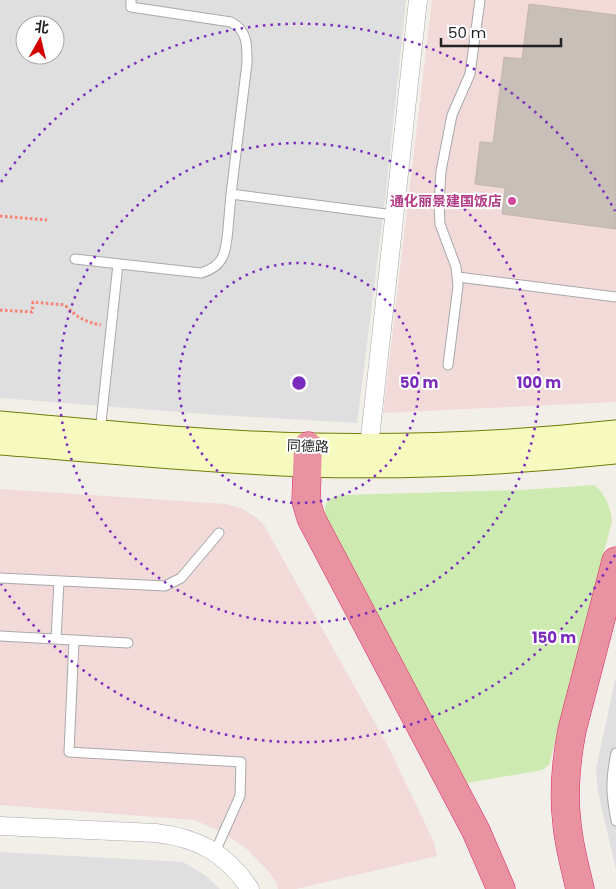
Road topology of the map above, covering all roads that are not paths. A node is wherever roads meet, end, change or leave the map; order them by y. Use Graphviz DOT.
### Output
graph roads {
  1 [pos="131,0"];
  2 [pos="418,0"];
  3 [pos="480,0"];
  4 [pos="231,194"];
  5 [pos="394,215"];
  6 [pos="75,259"];
  7 [pos="118,264"];
  8 [pos="458,277"];
  9 [pos="616,297"];
  10 [pos="448,365"];
  11 [pos="0,424"];
  12 [pos="100,432"];
  13 [pos="616,433"];
  14 [pos="0,442"];
  15 [pos="369,447"];
  16 [pos="616,451"];
  17 [pos="308,455"];
  18 [pos="219,533"];
  19 [pos="616,561"];
  20 [pos="0,578"];
  21 [pos="60,581"];
  22 [pos="0,636"];
  23 [pos="56,639"];
  24 [pos="74,640"];
  25 [pos="128,643"];
  26 [pos="616,753"];
  27 [pos="616,821"];
  28 [pos="0,826"];
  29 [pos="215,852"];
  30 [pos="250,889"];
  31 [pos="501,889"];
  32 [pos="580,889"];
  1 -- 4 [label="lane"];
  2 -- 5 [label="street"];
  3 -- 8 [label="lane"];
  4 -- 5 [label="lane"];
  4 -- 7 [label="lane"];
  5 -- 15 [label="street"];
  6 -- 7 [label="lane"];
  7 -- 12 [label="lane"];
  8 -- 9 [label="lane"];
  8 -- 10 [label="lane"];
  11 -- 12 [label="main road, 同德路"];
  12 -- 17 [label="main road, 同德路"];
  13 -- 15 [label="main road, 同德路"];
  14 -- 17 [label="main road, 同德路"];
  15 -- 17 [label="main road, 同德路"];
  16 -- 17 [label="main road, 同德路"];
  17 -- 31 [label="highway"];
  18 -- 21 [label="lane"];
  19 -- 32 [label="highway"];
  20 -- 21 [label="lane"];
  21 -- 23 [label="lane"];
  22 -- 23 [label="lane"];
  23 -- 24 [label="lane"];
  24 -- 25 [label="lane"];
  24 -- 29 [label="lane"];
  26 -- 27 [label="lane"];
  28 -- 29 [label="street"];
  29 -- 30 [label="street"];
}
